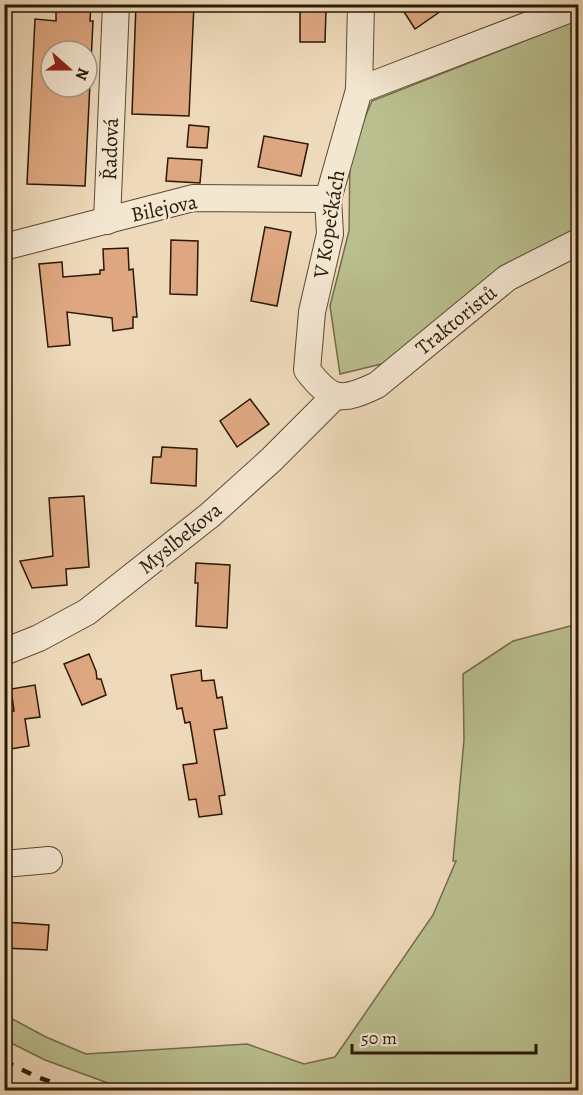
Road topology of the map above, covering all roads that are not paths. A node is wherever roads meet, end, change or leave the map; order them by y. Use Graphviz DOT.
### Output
graph roads {
  1 [pos="116,4"];
  2 [pos="362,4"];
  3 [pos="579,6"];
  4 [pos="359,90"];
  5 [pos="328,199"];
  6 [pos="107,221"];
  7 [pos="579,242"];
  8 [pos="4,247"];
  9 [pos="335,396"];
  10 [pos="4,652"];
  11 [pos="49,860"];
  12 [pos="4,864"];
  1 -- 6 [label="street, Řadová"];
  2 -- 4 [label="street, V Kopečkách"];
  3 -- 4 [label="street"];
  4 -- 5 [label="street, V Kopečkách"];
  5 -- 6 [label="street, Bilejova"];
  5 -- 9 [label="street, V Kopečkách"];
  6 -- 8 [label="street, Bilejova"];
  7 -- 9 [label="street, Traktoristů"];
  9 -- 10 [label="street, Myslbekova"];
  11 -- 12 [label="street"];
}
